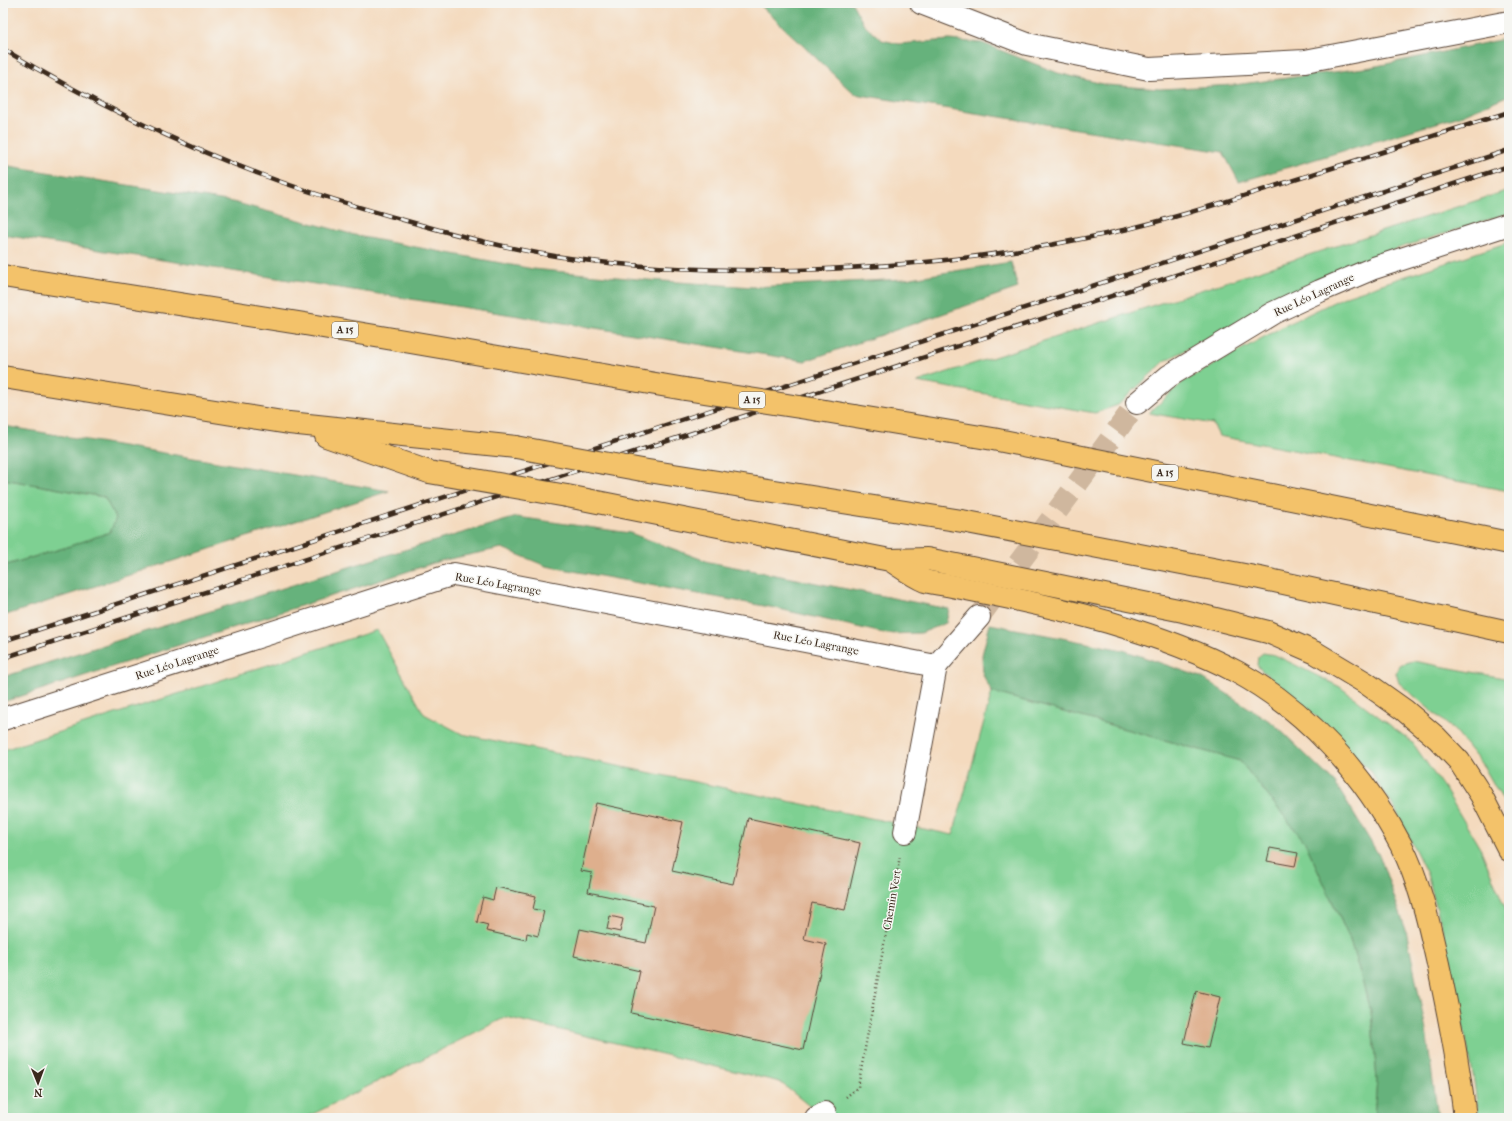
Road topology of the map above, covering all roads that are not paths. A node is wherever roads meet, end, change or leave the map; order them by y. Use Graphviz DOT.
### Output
graph roads {
  1 [pos="921,3"];
  2 [pos="1509,22"];
  3 [pos="1509,224"];
  4 [pos="3,276"];
  5 [pos="3,377"];
  6 [pos="1138,403"];
  7 [pos="289,423"];
  8 [pos="1509,543"];
  9 [pos="890,560"];
  10 [pos="979,617"];
  11 [pos="1509,632"];
  12 [pos="936,666"];
  13 [pos="3,719"];
  14 [pos="904,832"];
  15 [pos="1509,850"];
  16 [pos="1465,1118"];
  1 -- 2 [label="street"];
  3 -- 6 [label="street, Rue Léo Lagrange"];
  4 -- 8 [label="highway, A 15, bridge"];
  5 -- 7 [label="highway"];
  7 -- 9 [label="highway, bridge"];
  7 -- 11 [label="highway, bridge"];
  9 -- 15 [label="highway"];
  9 -- 16 [label="highway"];
  10 -- 12 [label="street"];
  12 -- 13 [label="street, Rue Léo Lagrange"];
  12 -- 14 [label="street"];
}
